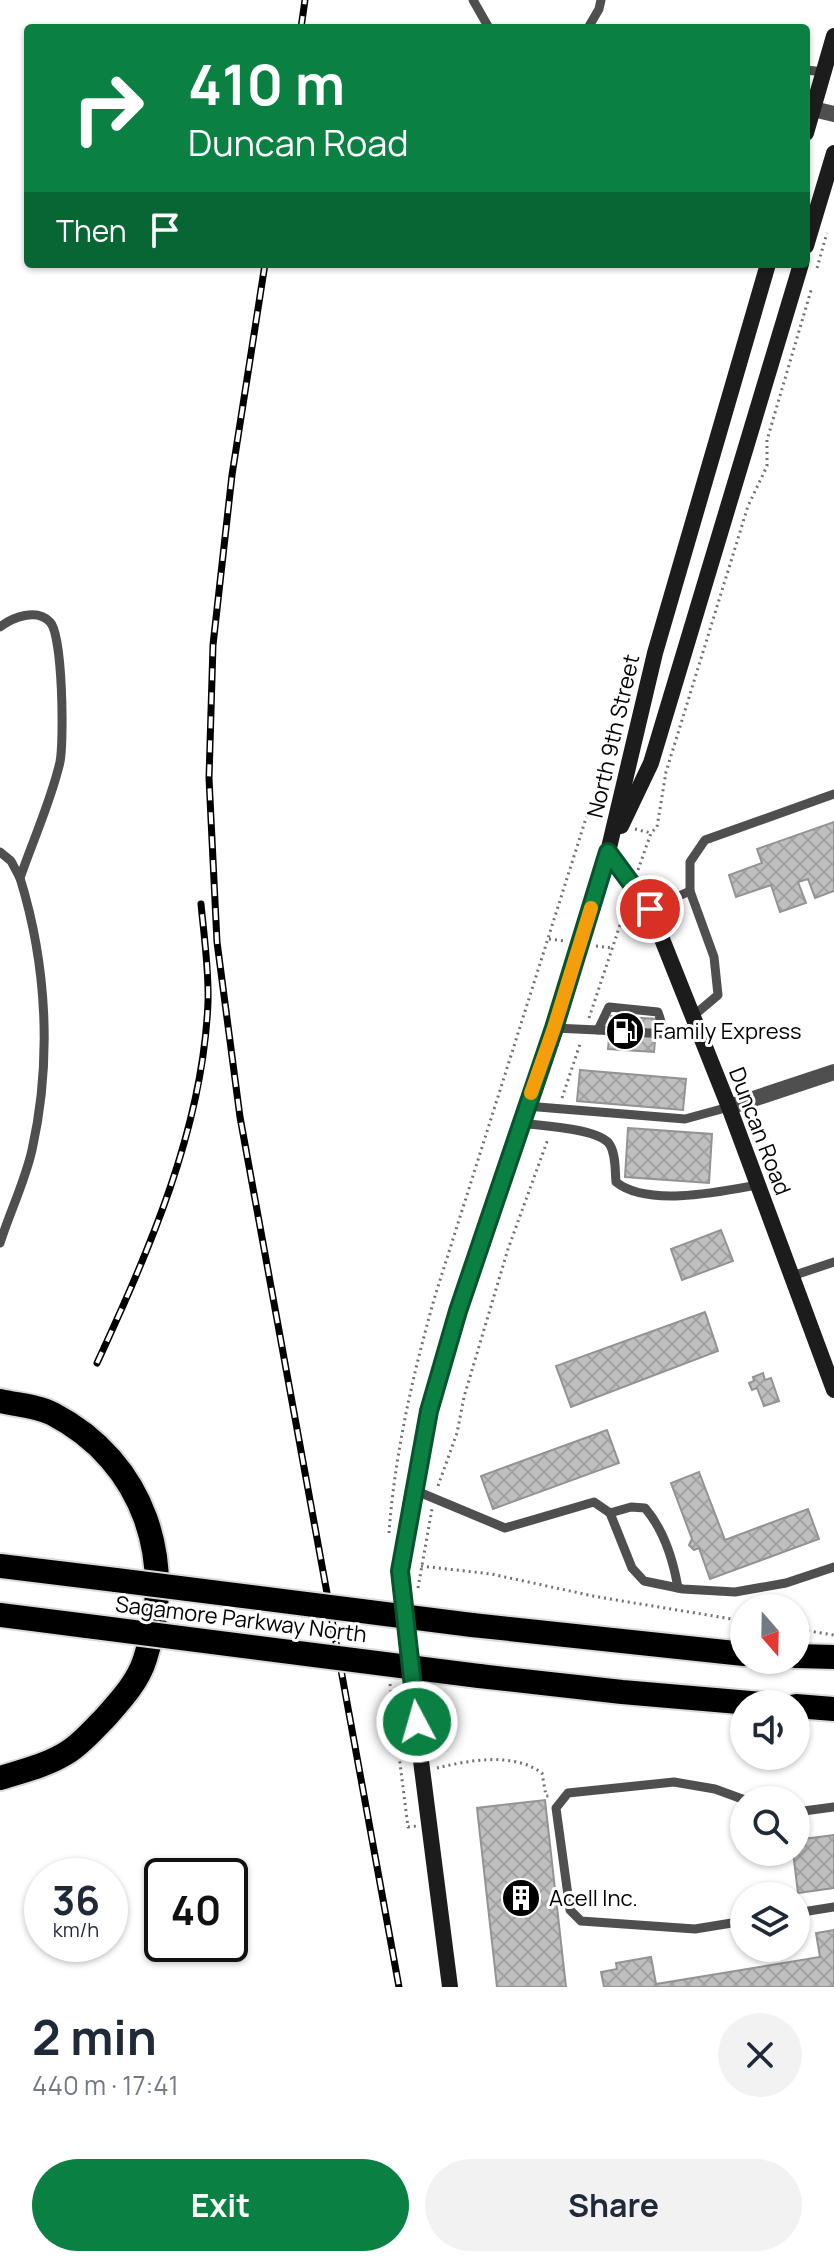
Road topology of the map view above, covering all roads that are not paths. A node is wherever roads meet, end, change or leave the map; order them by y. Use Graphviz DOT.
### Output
graph roads {
  1 [pos="473,0"];
  2 [pos="601,0"];
  3 [pos="487,24"];
  4 [pos="590,24"];
  5 [pos="834,36"];
  6 [pos="810,70"];
  7 [pos="824,72"];
  8 [pos="813,109"];
  9 [pos="834,114"];
  10 [pos="810,119"];
  11 [pos="834,153"];
  12 [pos="810,233"];
  13 [pos="767,268"];
  14 [pos="808,268"];
  15 [pos="0,627"];
  16 [pos="834,794"];
  17 [pos="0,852"];
  18 [pos="608,852"];
  19 [pos="20,878"];
  20 [pos="690,891"];
  21 [pos="650,909"];
  22 [pos="694,1022"];
  23 [pos="554,1028"];
  24 [pos="598,1030"];
  25 [pos="665,1034"];
  26 [pos="834,1072"];
  27 [pos="526,1106"];
  28 [pos="729,1107"];
  29 [pos="520,1123"];
  30 [pos="757,1185"];
  31 [pos="0,1243"];
  32 [pos="834,1262"];
  33 [pos="792,1276"];
  34 [pos="834,1390"];
  35 [pos="0,1401"];
  36 [pos="414,1490"];
  37 [pos="610,1513"];
  38 [pos="0,1566"];
  39 [pos="834,1567"];
  40 [pos="678,1588"];
  41 [pos="0,1615"];
  42 [pos="730,1653"];
  43 [pos="810,1656"];
  44 [pos="834,1657"];
  45 [pos="730,1701"];
  46 [pos="810,1707"];
  47 [pos="834,1709"];
  48 [pos="0,1778"];
  49 [pos="730,1794"];
  50 [pos="834,1807"];
  51 [pos="810,1810"];
  52 [pos="834,1907"];
  53 [pos="810,1911"];
  54 [pos="730,1923"];
  55 [pos="450,1987"];
  1 -- 3 [label="lane"];
  2 -- 4 [label="lane"];
  5 -- 7 [label="main road"];
  6 -- 7 [label="lane"];
  7 -- 8 [label="main road"];
  8 -- 9 [label="street"];
  8 -- 10 [label="main road"];
  11 -- 12 [label="main road"];
  13 -- 18 [label="main road, North 9th Street"];
  14 -- 18 [label="main road, North 9th Street"];
  15 -- 19 [label="lane"];
  16 -- 20 [label="lane"];
  17 -- 19 [label="lane"];
  18 -- 21 [label="main road, Duncan Road"];
  18 -- 23 [label="main road"];
  19 -- 31 [label="lane"];
  20 -- 21 [label="lane"];
  20 -- 22 [label="lane"];
  21 -- 22 [label="main road, Duncan Road"];
  22 -- 25 [label="lane"];
  22 -- 28 [label="main road, Duncan Road"];
  23 -- 24 [label="lane"];
  23 -- 27 [label="main road"];
  24 -- 25 [label="lane"];
  24 -- 25 [label="lane"];
  26 -- 28 [label="street"];
  27 -- 28 [label="lane"];
  27 -- 29 [label="main road"];
  28 -- 30 [label="main road, Duncan Road"];
  29 -- 30 [label="lane"];
  29 -- 36 [label="main road"];
  30 -- 33 [label="main road, Duncan Road"];
  32 -- 33 [label="lane"];
  33 -- 34 [label="main road, Duncan Road"];
  35 -- 48 [label="highway"];
  36 -- 37 [label="lane"];
  36 -- 55 [label="main road"];
  37 -- 40 [label="lane"];
  37 -- 40 [label="lane"];
  38 -- 42 [label="highway, Sagamore Parkway North, bridge"];
  39 -- 40 [label="lane"];
  41 -- 45 [label="highway, Sagamore Parkway North, bridge"];
  43 -- 44 [label="highway"];
  46 -- 47 [label="highway"];
  49 -- 54 [label="lane"];
  50 -- 51 [label="lane"];
  52 -- 53 [label="lane"];
}
